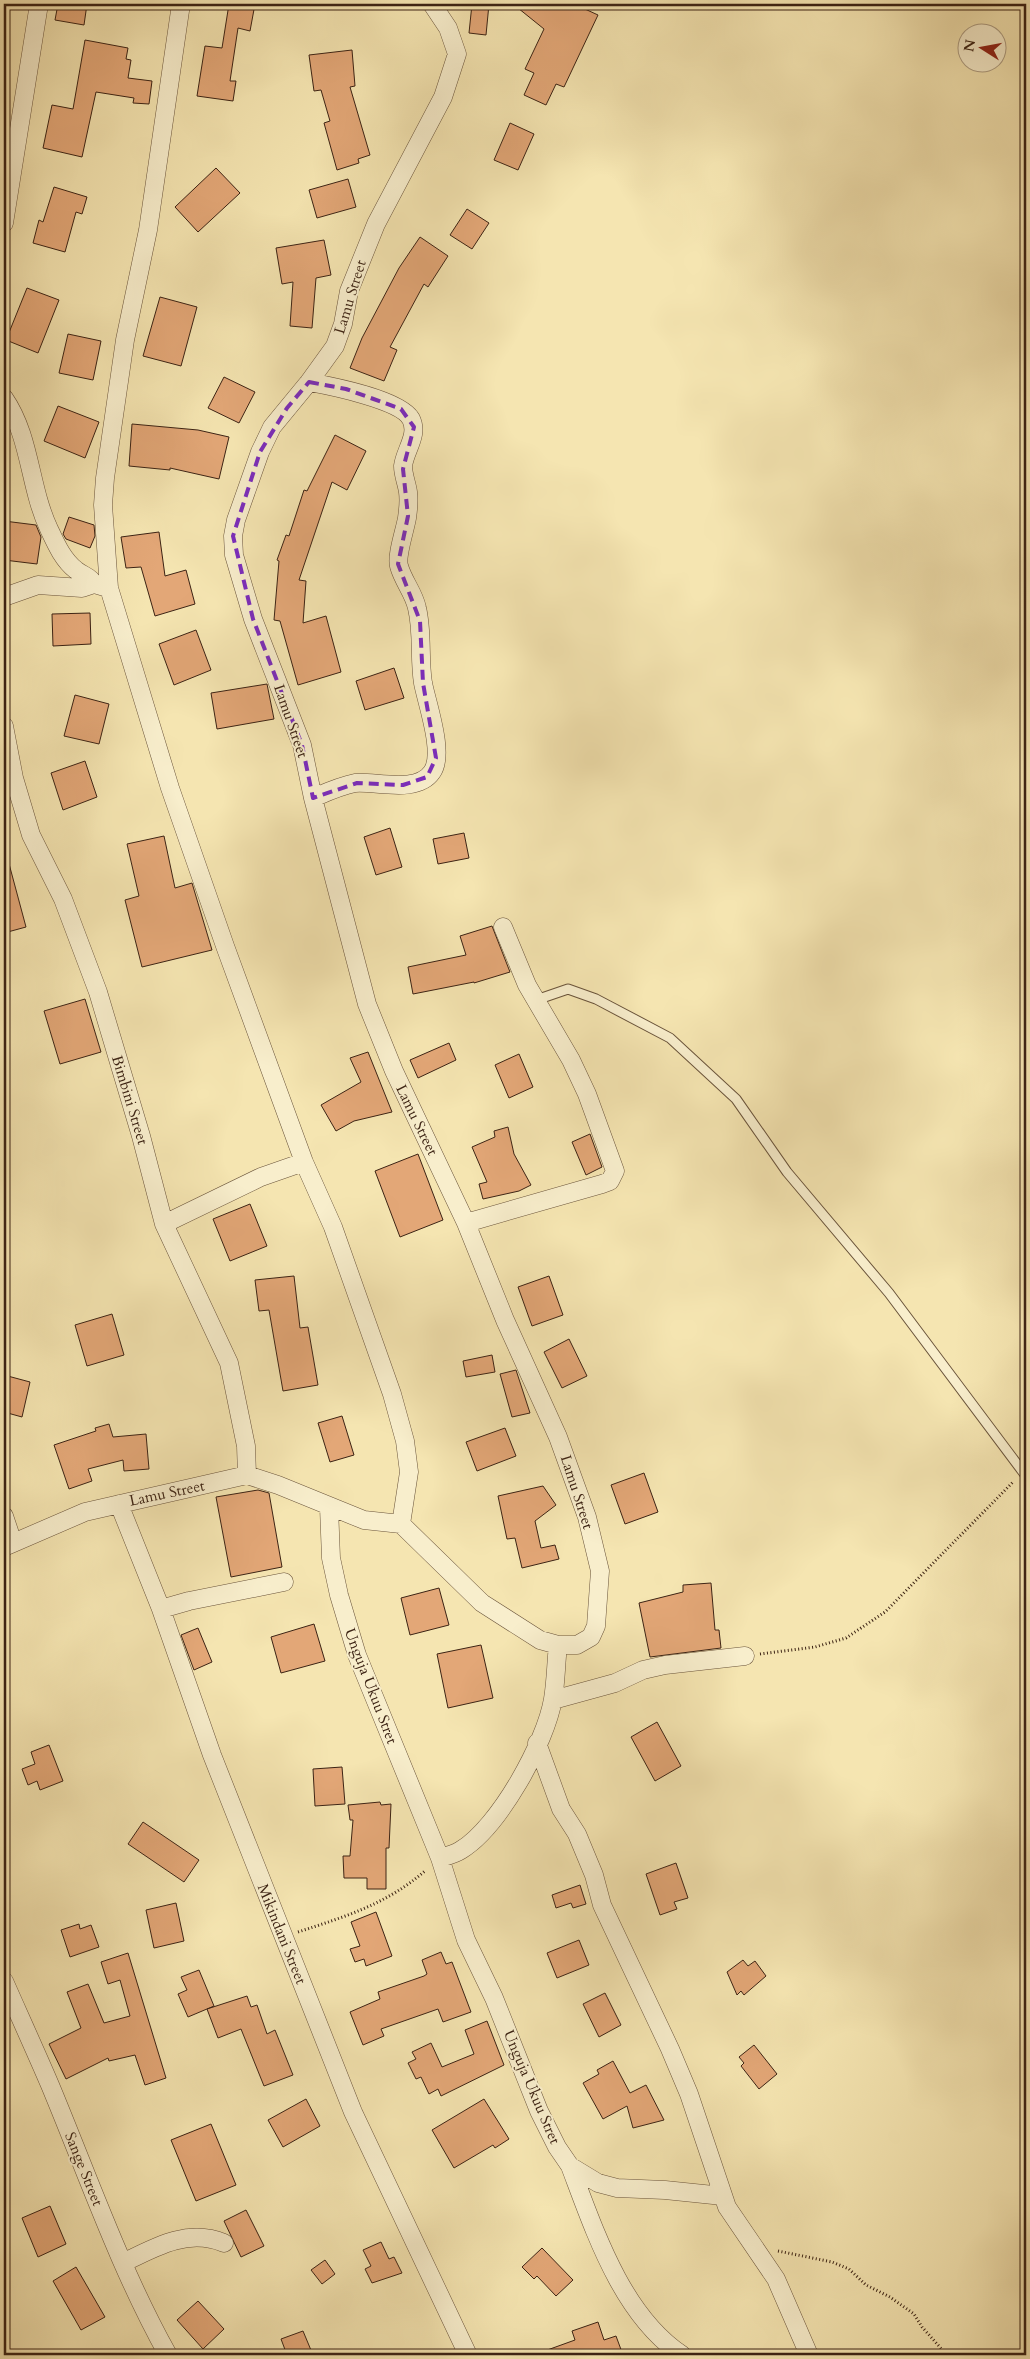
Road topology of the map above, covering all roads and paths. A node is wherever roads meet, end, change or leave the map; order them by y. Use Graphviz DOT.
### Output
graph roads {
  1 [pos="39,4"];
  2 [pos="181,4"];
  3 [pos="432,4"];
  4 [pos="4,223"];
  5 [pos="310,382"];
  6 [pos="4,398"];
  7 [pos="101,586"];
  8 [pos="4,598"];
  9 [pos="4,726"];
  10 [pos="313,798"];
  11 [pos="503,927"];
  12 [pos="536,1000"];
  13 [pos="304,1162"];
  14 [pos="466,1223"];
  15 [pos="164,1224"];
  16 [pos="1025,1474"];
  17 [pos="247,1475"];
  18 [pos="119,1504"];
  19 [pos="329,1507"];
  20 [pos="4,1516"];
  21 [pos="401,1524"];
  22 [pos="9,1545"];
  23 [pos="284,1582"];
  24 [pos="162,1609"];
  25 [pos="558,1645"];
  26 [pos="744,1656"];
  27 [pos="553,1700"];
  28 [pos="537,1743"];
  29 [pos="440,1858"];
  30 [pos="283,1937"];
  31 [pos="4,1981"];
  32 [pos="570,2166"];
  33 [pos="723,2196"];
  34 [pos="224,2243"];
  35 [pos="754,2246"];
  36 [pos="123,2264"];
  37 [pos="168,2355"];
  38 [pos="468,2355"];
  39 [pos="682,2355"];
  40 [pos="809,2355"];
  41 [pos="947,2355"];
  1 -- 4 [label="street"];
  2 -- 7 [label="street"];
  3 -- 5 [label="street, Lamu Street"];
  5 -- 10 [label="street, Lamu Street"];
  5 -- 10 [label="street"];
  6 -- 7 [label="street"];
  7 -- 8 [label="street"];
  7 -- 13 [label="street"];
  9 -- 15 [label="street, Bimbini Street"];
  10 -- 14 [label="street, Lamu Street"];
  11 -- 12 [label="street"];
  12 -- 14 [label="street"];
  12 -- 16 [label="lane"];
  13 -- 15 [label="street"];
  13 -- 21 [label="street"];
  14 -- 25 [label="street, Lamu Street"];
  15 -- 17 [label="street, Bimbini Street"];
  16 -- 26 [label="path"];
  17 -- 18 [label="street, Lamu Street"];
  17 -- 19 [label="street"];
  18 -- 22 [label="street, Lamu Street"];
  18 -- 24 [label="street, Mikindani Street"];
  19 -- 21 [label="street"];
  19 -- 29 [label="street, Unguja Ukuu Stret"];
  20 -- 22 [label="street"];
  21 -- 25 [label="street, Lamu Street"];
  23 -- 24 [label="street"];
  24 -- 30 [label="street, Mikindani Street"];
  25 -- 27 [label="street"];
  26 -- 27 [label="street"];
  27 -- 28 [label="street"];
  28 -- 29 [label="street"];
  28 -- 33 [label="street"];
  29 -- 30 [label="path"];
  29 -- 32 [label="street, Unguja Ukuu Stret"];
  30 -- 38 [label="street, Mikindani Street"];
  31 -- 36 [label="street, Sange Street"];
  32 -- 33 [label="street, Unguja Ukuu Stret"];
  32 -- 39 [label="street"];
  33 -- 35 [label="street"];
  34 -- 36 [label="street"];
  35 -- 40 [label="street"];
  35 -- 41 [label="path"];
  36 -- 37 [label="street, Sange Street"];
}
